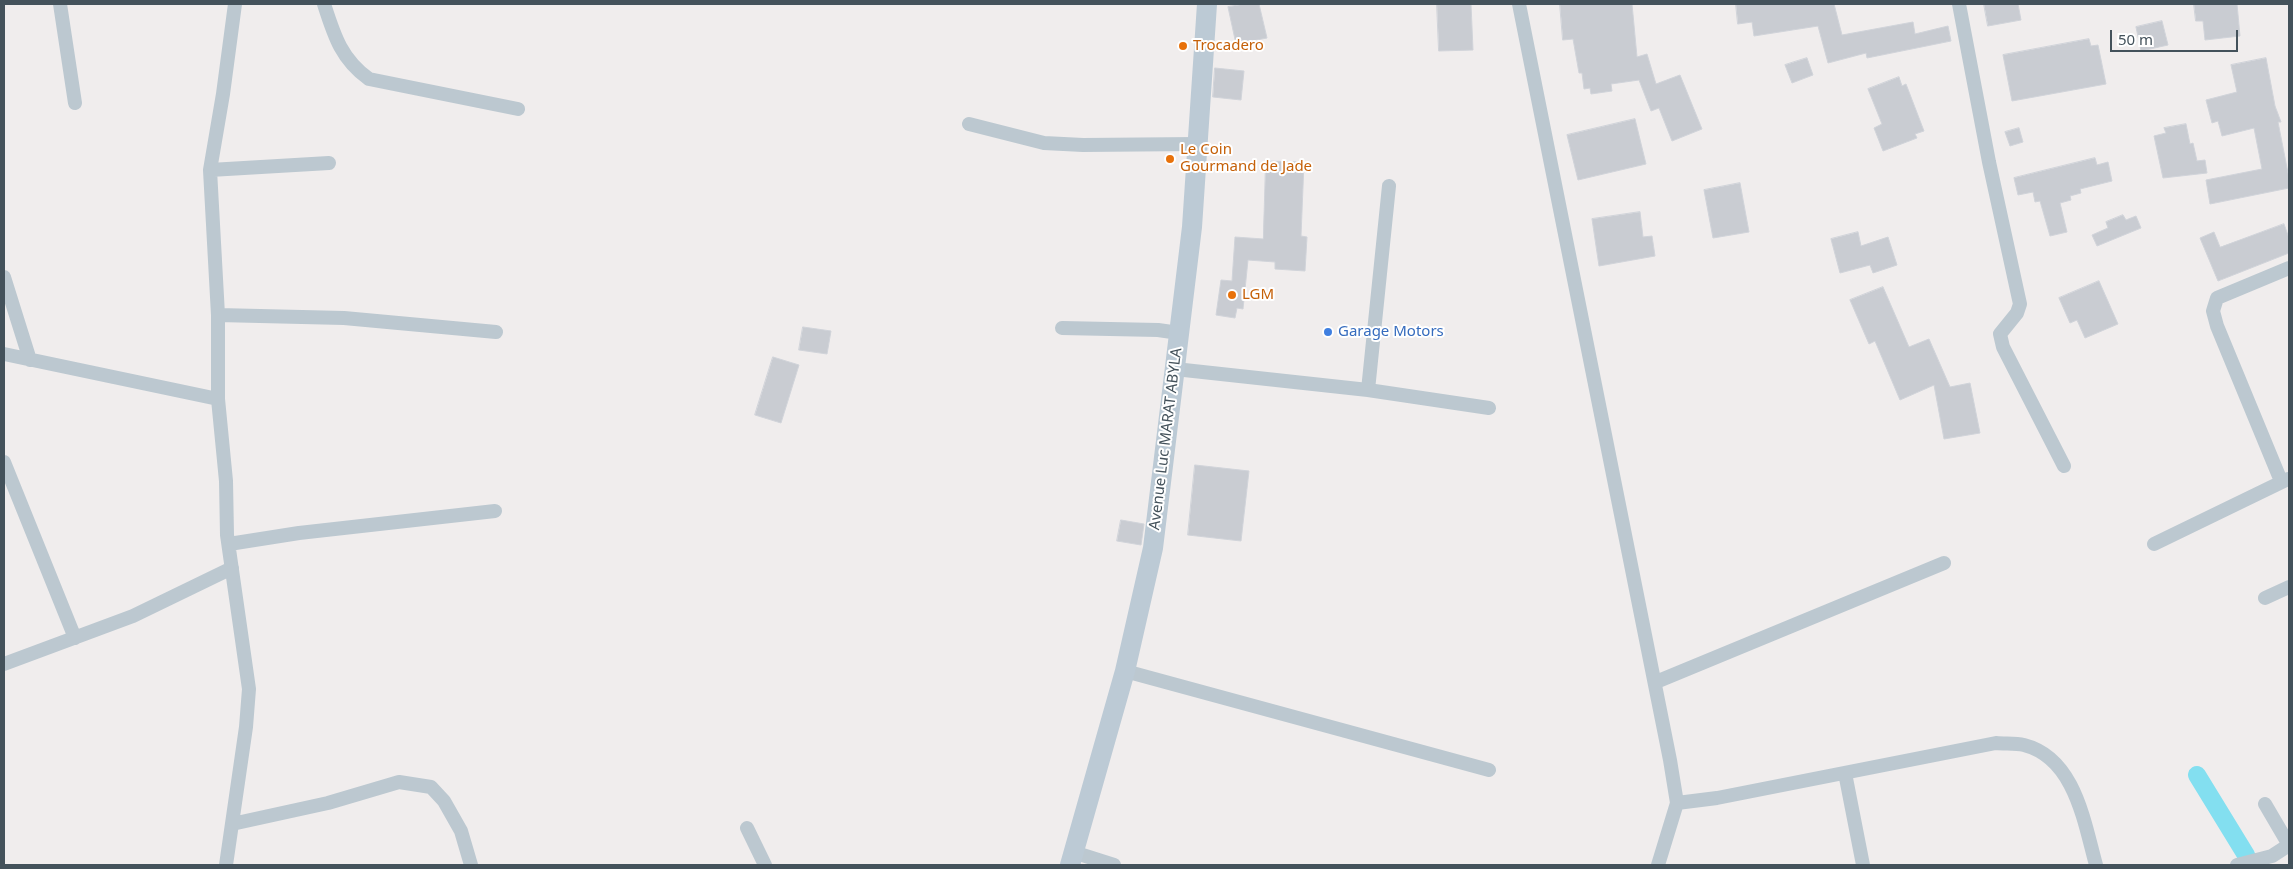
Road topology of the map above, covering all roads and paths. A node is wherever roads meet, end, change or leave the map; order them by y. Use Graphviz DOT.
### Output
graph roads {
  1 [pos="60,4"];
  2 [pos="234,4"];
  3 [pos="324,4"];
  4 [pos="1207,4"];
  5 [pos="1519,4"];
  6 [pos="1959,4"];
  7 [pos="75,103"];
  8 [pos="518,109"];
  9 [pos="969,124"];
  10 [pos="1197,144"];
  11 [pos="330,163"];
  12 [pos="210,170"];
  13 [pos="1389,186"];
  14 [pos="2289,268"];
  15 [pos="4,277"];
  16 [pos="218,315"];
  17 [pos="1062,328"];
  18 [pos="496,332"];
  19 [pos="1179,333"];
  20 [pos="4,354"];
  21 [pos="30,360"];
  22 [pos="1175,369"];
  23 [pos="1368,390"];
  24 [pos="218,399"];
  25 [pos="1489,408"];
  26 [pos="4,462"];
  27 [pos="2064,466"];
  28 [pos="2285,480"];
  29 [pos="495,511"];
  30 [pos="228,544"];
  31 [pos="2154,544"];
  32 [pos="1944,563"];
  33 [pos="232,568"];
  34 [pos="2289,587"];
  35 [pos="2265,598"];
  36 [pos="75,638"];
  37 [pos="4,664"];
  38 [pos="1125,671"];
  39 [pos="1656,682"];
  40 [pos="1489,770"];
  41 [pos="1845,773"];
  42 [pos="1677,804"];
  43 [pos="2265,804"];
  44 [pos="232,824"];
  45 [pos="747,828"];
  46 [pos="2289,845"];
  47 [pos="1072,859"];
  48 [pos="226,865"];
  49 [pos="471,865"];
  50 [pos="765,865"];
  51 [pos="1114,865"];
  52 [pos="1658,865"];
  53 [pos="1864,865"];
  54 [pos="2096,865"];
  55 [pos="2237,865"];
  1 -- 7 [label="street"];
  2 -- 12 [label="street"];
  3 -- 8 [label="street"];
  4 -- 10 [label="street, Avenue Luc MARAT ABYLA"];
  5 -- 39 [label="street"];
  6 -- 27 [label="street"];
  9 -- 10 [label="street"];
  10 -- 19 [label="street, Avenue Luc MARAT ABYLA"];
  11 -- 12 [label="street"];
  12 -- 16 [label="street"];
  13 -- 23 [label="street"];
  14 -- 28 [label="street"];
  15 -- 21 [label="street"];
  16 -- 18 [label="street"];
  16 -- 24 [label="street"];
  17 -- 19 [label="street"];
  19 -- 22 [label="street, Avenue Luc MARAT ABYLA"];
  20 -- 21 [label="street"];
  21 -- 24 [label="street"];
  22 -- 23 [label="street"];
  22 -- 38 [label="street, Avenue Luc MARAT ABYLA"];
  23 -- 25 [label="street"];
  24 -- 30 [label="street"];
  26 -- 36 [label="street"];
  28 -- 31 [label="street"];
  29 -- 30 [label="street"];
  30 -- 33 [label="street"];
  32 -- 39 [label="street"];
  33 -- 36 [label="street"];
  33 -- 44 [label="street"];
  34 -- 35 [label="street"];
  36 -- 37 [label="street"];
  38 -- 40 [label="street"];
  38 -- 47 [label="street, Avenue Luc MARAT ABYLA"];
  39 -- 42 [label="street"];
  41 -- 42 [label="street"];
  41 -- 53 [label="street"];
  41 -- 54 [label="street"];
  42 -- 52 [label="street"];
  43 -- 46 [label="street"];
  44 -- 48 [label="street"];
  44 -- 49 [label="street"];
  45 -- 50 [label="street"];
  46 -- 55 [label="street"];
  47 -- 51 [label="street"];
}
